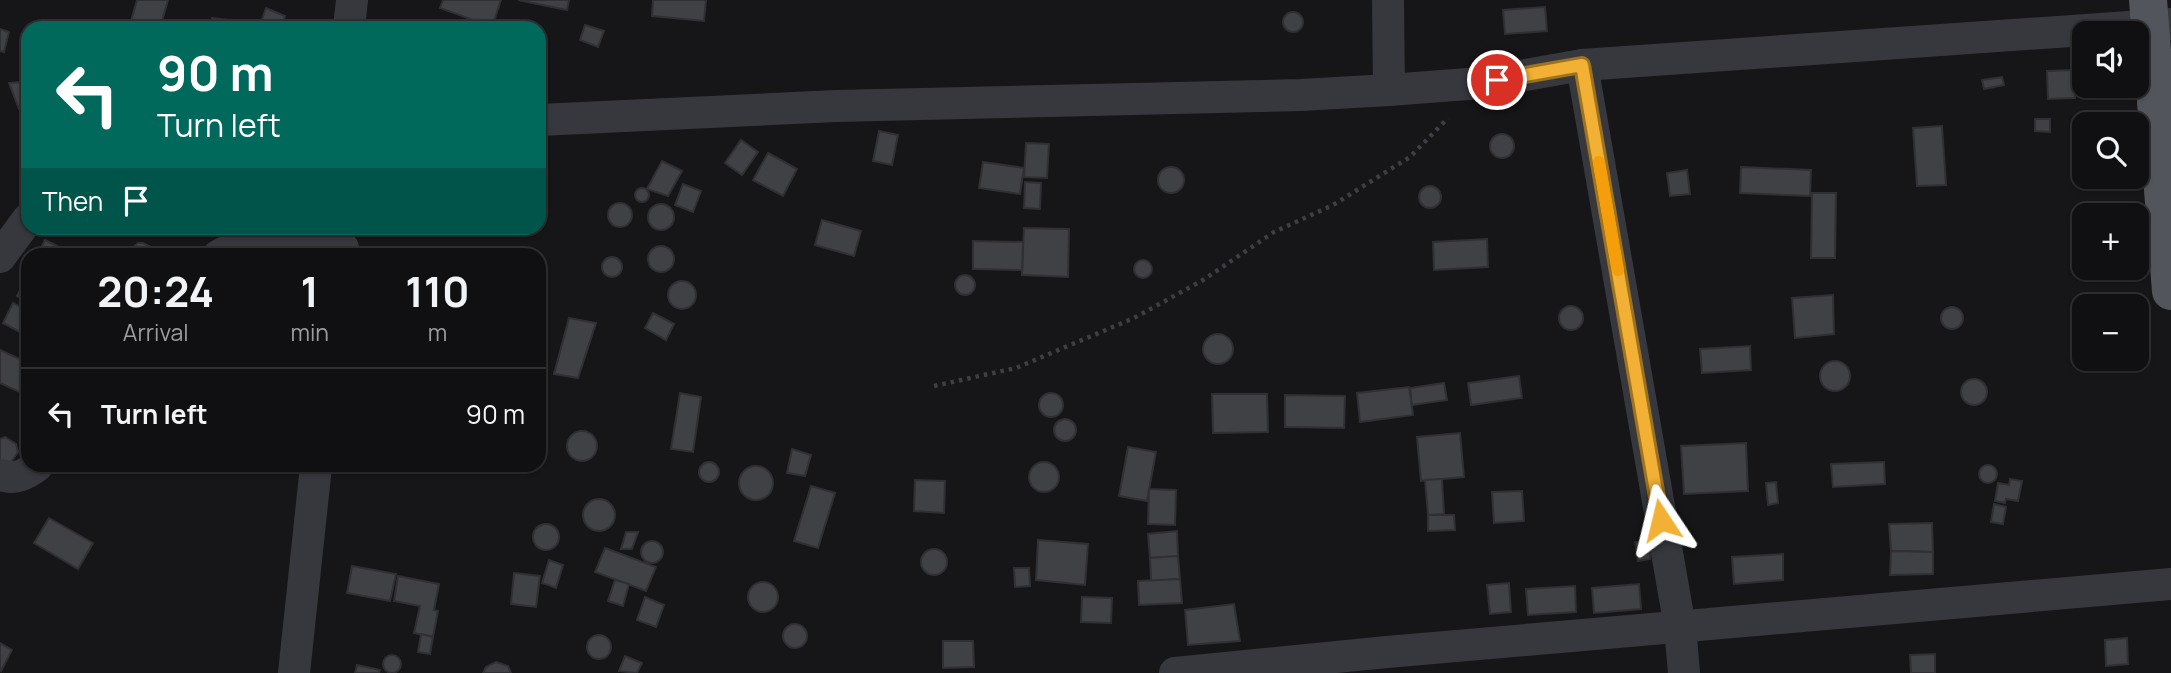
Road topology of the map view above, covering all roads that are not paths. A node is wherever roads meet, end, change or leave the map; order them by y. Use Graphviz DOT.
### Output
graph roads {
  1 [pos="352,0"];
  2 [pos="1388,0"];
  3 [pos="2157,16"];
  4 [pos="350,21"];
  5 [pos="1582,65"];
  6 [pos="1389,90"];
  7 [pos="546,120"];
  8 [pos="21,228"];
  9 [pos="343,244"];
  10 [pos="237,248"];
  11 [pos="0,257"];
  12 [pos="2171,292"];
  13 [pos="28,472"];
  14 [pos="315,472"];
  15 [pos="0,475"];
  16 [pos="2171,584"];
  17 [pos="1680,627"];
  18 [pos="1387,663"];
  19 [pos="294,673"];
  20 [pos="1175,673"];
  21 [pos="1684,673"];
  1 -- 4 [label="street"];
  2 -- 6 [label="street"];
  3 -- 5 [label="street"];
  3 -- 12 [label="main road"];
  5 -- 6 [label="street"];
  5 -- 17 [label="street"];
  6 -- 7 [label="street"];
  8 -- 11 [label="street"];
  9 -- 10 [label="street"];
  13 -- 15 [label="street"];
  14 -- 19 [label="street"];
  16 -- 17 [label="street"];
  17 -- 18 [label="street"];
  17 -- 21 [label="street"];
  18 -- 20 [label="street"];
}
